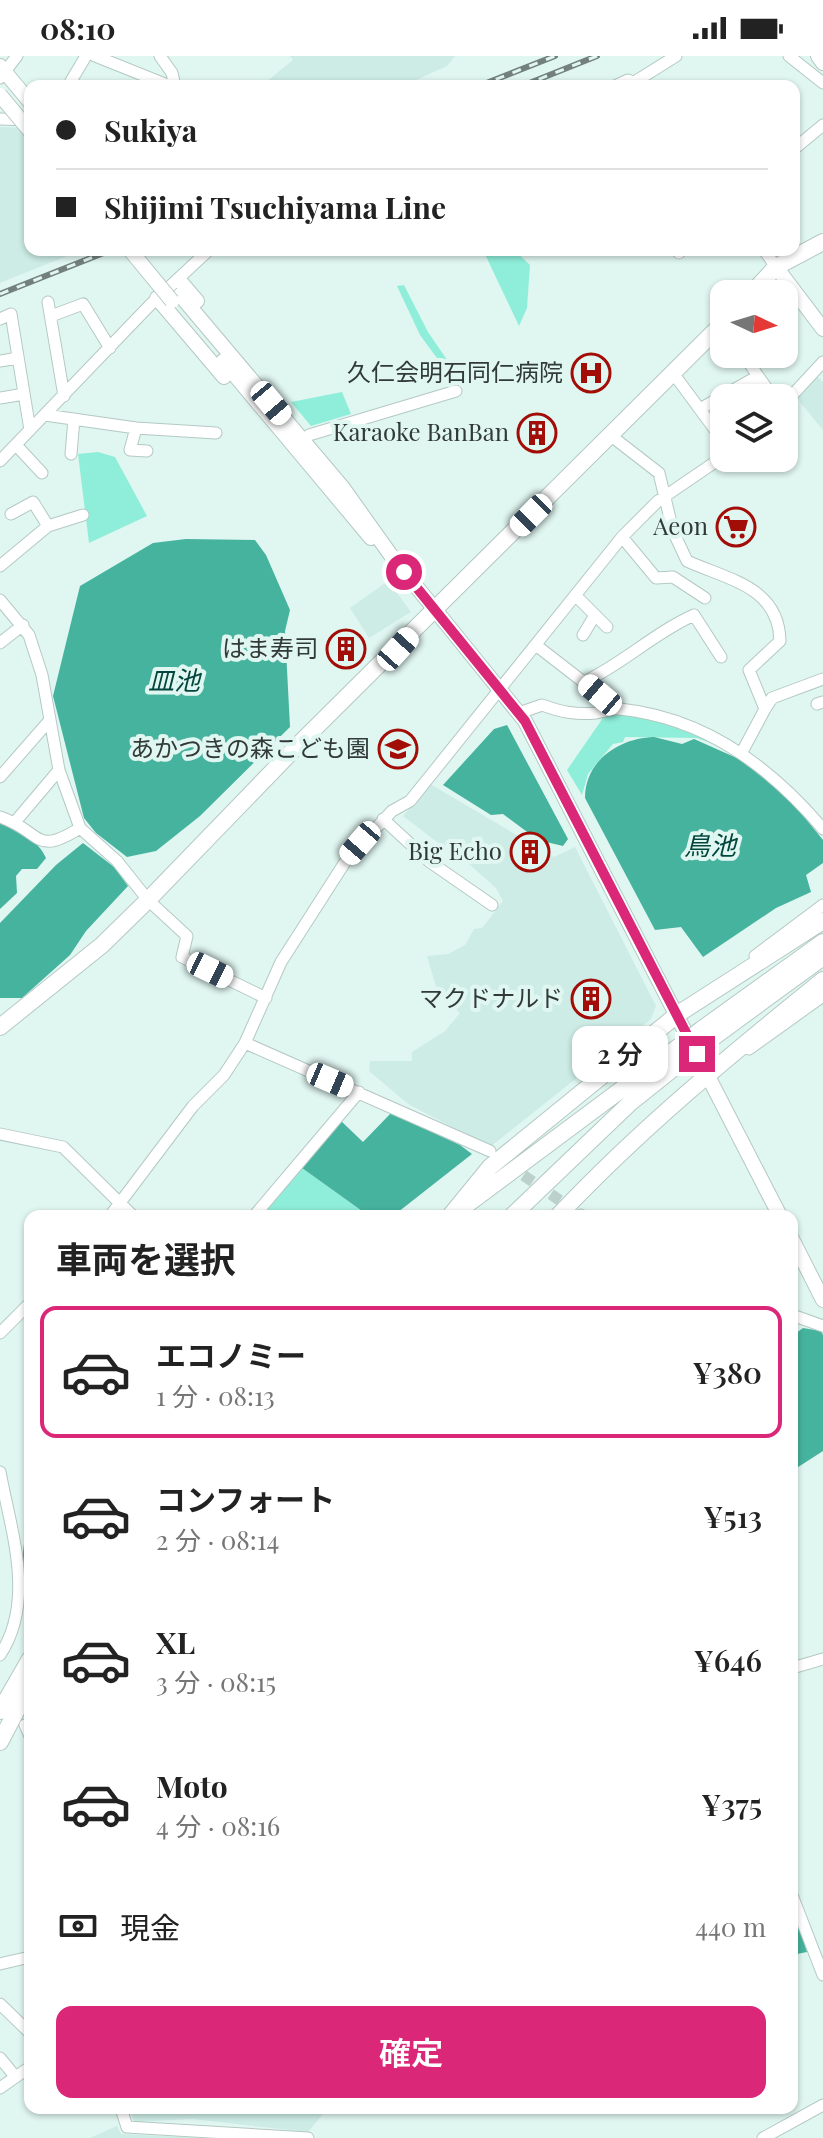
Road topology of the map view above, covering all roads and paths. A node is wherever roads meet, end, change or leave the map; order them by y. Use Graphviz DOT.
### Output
graph roads {
  1 [pos="17,56"];
  2 [pos="86,56"];
  3 [pos="95,56"];
  4 [pos="160,56"];
  5 [pos="676,56"];
  6 [pos="789,56"];
  7 [pos="818,56"];
  8 [pos="823,63"];
  9 [pos="1,74"];
  10 [pos="72,80"];
  11 [pos="157,80"];
  12 [pos="172,80"];
  13 [pos="643,80"];
  14 [pos="823,83"];
  15 [pos="0,95"];
  16 [pos="24,96"];
  17 [pos="24,108"];
  18 [pos="0,109"];
  19 [pos="24,117"];
  20 [pos="4,119"];
  21 [pos="24,124"];
  22 [pos="823,125"];
  23 [pos="800,144"];
  24 [pos="823,242"];
  25 [pos="800,254"];
  26 [pos="136,256"];
  27 [pos="146,256"];
  28 [pos="204,256"];
  29 [pos="768,256"];
  30 [pos="797,256"];
  31 [pos="776,267"];
  32 [pos="764,280"];
  33 [pos="172,294"];
  34 [pos="48,302"];
  35 [pos="51,316"];
  36 [pos="0,319"];
  37 [pos="823,329"];
  38 [pos="710,337"];
  39 [pos="110,348"];
  40 [pos="18,358"];
  41 [pos="0,361"];
  42 [pos="823,362"];
  43 [pos="753,368"];
  44 [pos="673,373"];
  45 [pos="758,376"];
  46 [pos="764,384"];
  47 [pos="798,389"];
  48 [pos="456,391"];
  49 [pos="24,394"];
  50 [pos="64,396"];
  51 [pos="0,398"];
  52 [pos="700,409"];
  53 [pos="45,415"];
  54 [pos="74,419"];
  55 [pos="710,423"];
  56 [pos="136,428"];
  57 [pos="30,430"];
  58 [pos="216,433"];
  59 [pos="309,435"];
  60 [pos="610,435"];
  61 [pos="16,445"];
  62 [pos="147,451"];
  63 [pos="71,454"];
  64 [pos="0,461"];
  65 [pos="710,465"];
  66 [pos="42,473"];
  67 [pos="665,496"];
  68 [pos="361,512"];
  69 [pos="11,514"];
  70 [pos="83,515"];
  71 [pos="48,526"];
  72 [pos="622,537"];
  73 [pos="390,554"];
  74 [pos="0,566"];
  75 [pos="576,596"];
  76 [pos="705,598"];
  77 [pos="0,600"];
  78 [pos="434,609"];
  79 [pos="595,615"];
  80 [pos="23,625"];
  81 [pos="607,627"];
  82 [pos="583,635"];
  83 [pos="0,643"];
  84 [pos="537,646"];
  85 [pos="721,657"];
  86 [pos="823,679"];
  87 [pos="584,682"];
  88 [pos="501,687"];
  89 [pos="617,708"];
  90 [pos="765,709"];
  91 [pos="519,713"];
  92 [pos="49,721"];
  93 [pos="742,752"];
  94 [pos="59,770"];
  95 [pos="0,777"];
  96 [pos="0,817"];
  97 [pos="383,819"];
  98 [pos="15,822"];
  99 [pos="80,828"];
  100 [pos="823,829"];
  101 [pos="148,900"];
  102 [pos="492,905"];
  103 [pos="823,905"];
  104 [pos="823,921"];
  105 [pos="823,942"];
  106 [pos="823,957"];
  107 [pos="823,980"];
  108 [pos="823,996"];
  109 [pos="266,998"];
  110 [pos="678,1014"];
  111 [pos="0,1027"];
  112 [pos="245,1043"];
  113 [pos="693,1044"];
  114 [pos="707,1073"];
  115 [pos="359,1092"];
  116 [pos="0,1134"];
  117 [pos="490,1151"];
  118 [pos="120,1205"];
  119 [pos="115,1210"];
  120 [pos="126,1210"];
  121 [pos="259,1210"];
  122 [pos="456,1210"];
  123 [pos="459,1210"];
  124 [pos="518,1210"];
  125 [pos="564,1210"];
  126 [pos="777,1210"];
  127 [pos="798,1250"];
  128 [pos="822,1294"];
  129 [pos="24,1309"];
  130 [pos="798,1317"];
  131 [pos="823,1326"];
  132 [pos="0,1333"];
  133 [pos="0,1472"];
  134 [pos="0,1655"];
  135 [pos="823,1659"];
  136 [pos="798,1666"];
  137 [pos="24,1669"];
  138 [pos="24,1696"];
  139 [pos="0,1711"];
  140 [pos="0,1742"];
  141 [pos="798,1910"];
  142 [pos="24,1958"];
  143 [pos="0,1964"];
  144 [pos="823,1975"];
  145 [pos="0,2004"];
  146 [pos="24,2027"];
  147 [pos="0,2058"];
  148 [pos="24,2070"];
  149 [pos="14,2075"];
  150 [pos="0,2088"];
  151 [pos="823,2105"];
  152 [pos="123,2114"];
  153 [pos="308,2138"];
  154 [pos="763,2138"];
  1 -- 9 [label="street"];
  2 -- 10 [label="street"];
  3 -- 11 [label="street"];
  4 -- 12 [label="street"];
  5 -- 13 [label="street"];
  6 -- 14 [label="street"];
  7 -- 8 [label="main road"];
  9 -- 16 [label="main road"];
  9 -- 17 [label="main road"];
  15 -- 21 [label="main road, bridge"];
  18 -- 20 [label="street"];
  19 -- 20 [label="street"];
  22 -- 23 [label="street"];
  24 -- 25 [label="highway"];
  26 -- 33 [label="main road, bridge"];
  27 -- 33 [label="main road"];
  28 -- 33 [label="street"];
  29 -- 31 [label="street"];
  30 -- 31 [label="highway"];
  31 -- 32 [label="highway"];
  31 -- 37 [label="main road"];
  33 -- 39 [label="street"];
  33 -- 59 [label="main road"];
  33 -- 68 [label="main road"];
  33 -- 73 [label="main road"];
  34 -- 35 [label="street"];
  35 -- 39 [label="street"];
  35 -- 50 [label="street"];
  36 -- 40 [label="street"];
  38 -- 44 [label="highway"];
  39 -- 50 [label="street"];
  40 -- 41 [label="street"];
  40 -- 49 [label="street"];
  42 -- 47 [label="street"];
  43 -- 45 [label="street"];
  44 -- 52 [label="street"];
  44 -- 60 [label="highway"];
  45 -- 46 [label="street"];
  45 -- 52 [label="street"];
  48 -- 59 [label="street"];
  49 -- 51 [label="street"];
  49 -- 57 [label="street"];
  50 -- 53 [label="street"];
  52 -- 55 [label="street"];
  53 -- 54 [label="street"];
  53 -- 57 [label="street"];
  54 -- 56 [label="street"];
  54 -- 63 [label="street"];
  56 -- 58 [label="street"];
  56 -- 62 [label="street"];
  57 -- 61 [label="street"];
  59 -- 68 [label="main road"];
  60 -- 67 [label="street"];
  60 -- 78 [label="highway"];
  61 -- 64 [label="street"];
  61 -- 66 [label="street"];
  65 -- 67 [label="street"];
  67 -- 72 [label="street"];
  67 -- 90 [label="street"];
  68 -- 73 [label="main road"];
  69 -- 71 [label="street"];
  70 -- 71 [label="street"];
  71 -- 74 [label="street"];
  72 -- 75 [label="street"];
  72 -- 76 [label="street"];
  73 -- 78 [label="main road"];
  75 -- 79 [label="street"];
  75 -- 84 [label="street"];
  77 -- 80 [label="street"];
  78 -- 88 [label="main road"];
  78 -- 101 [label="highway"];
  79 -- 81 [label="street"];
  79 -- 82 [label="street"];
  80 -- 83 [label="street"];
  80 -- 92 [label="street"];
  84 -- 87 [label="street"];
  84 -- 88 [label="street"];
  85 -- 87 [label="street"];
  86 -- 90 [label="street"];
  87 -- 89 [label="street"];
  88 -- 91 [label="main road"];
  88 -- 97 [label="street"];
  89 -- 91 [label="street"];
  89 -- 93 [label="street"];
  90 -- 93 [label="street"];
  91 -- 110 [label="main road"];
  92 -- 94 [label="street"];
  92 -- 95 [label="street"];
  93 -- 100 [label="street"];
  94 -- 98 [label="street"];
  94 -- 99 [label="street"];
  96 -- 98 [label="street"];
  97 -- 102 [label="street"];
  97 -- 109 [label="street"];
  98 -- 99 [label="street"];
  99 -- 101 [label="street"];
  101 -- 109 [label="street"];
  101 -- 111 [label="highway"];
  103 -- 110 [label="street"];
  104 -- 110 [label="highway"];
  105 -- 113 [label="highway"];
  106 -- 113 [label="highway"];
  107 -- 114 [label="highway"];
  108 -- 114 [label="street"];
  109 -- 112 [label="street"];
  110 -- 114 [label="main road"];
  110 -- 122 [label="highway"];
  112 -- 115 [label="street"];
  112 -- 118 [label="street"];
  113 -- 123 [label="highway"];
  113 -- 124 [label="highway"];
  114 -- 125 [label="highway"];
  114 -- 126 [label="main road"];
  115 -- 117 [label="street"];
  115 -- 121 [label="street"];
  116 -- 118 [label="street"];
  118 -- 119 [label="street"];
  118 -- 120 [label="street"];
  127 -- 128 [label="main road"];
  129 -- 132 [label="street"];
  130 -- 131 [label="street"];
  133 -- 134 [label="street"];
  135 -- 136 [label="street"];
  137 -- 139 [label="highway"];
  138 -- 140 [label="highway"];
  141 -- 144 [label="street"];
  142 -- 143 [label="street"];
  145 -- 146 [label="street"];
  147 -- 149 [label="street"];
  148 -- 149 [label="street"];
  149 -- 150 [label="street"];
  151 -- 154 [label="street"];
  152 -- 153 [label="street"];
}
